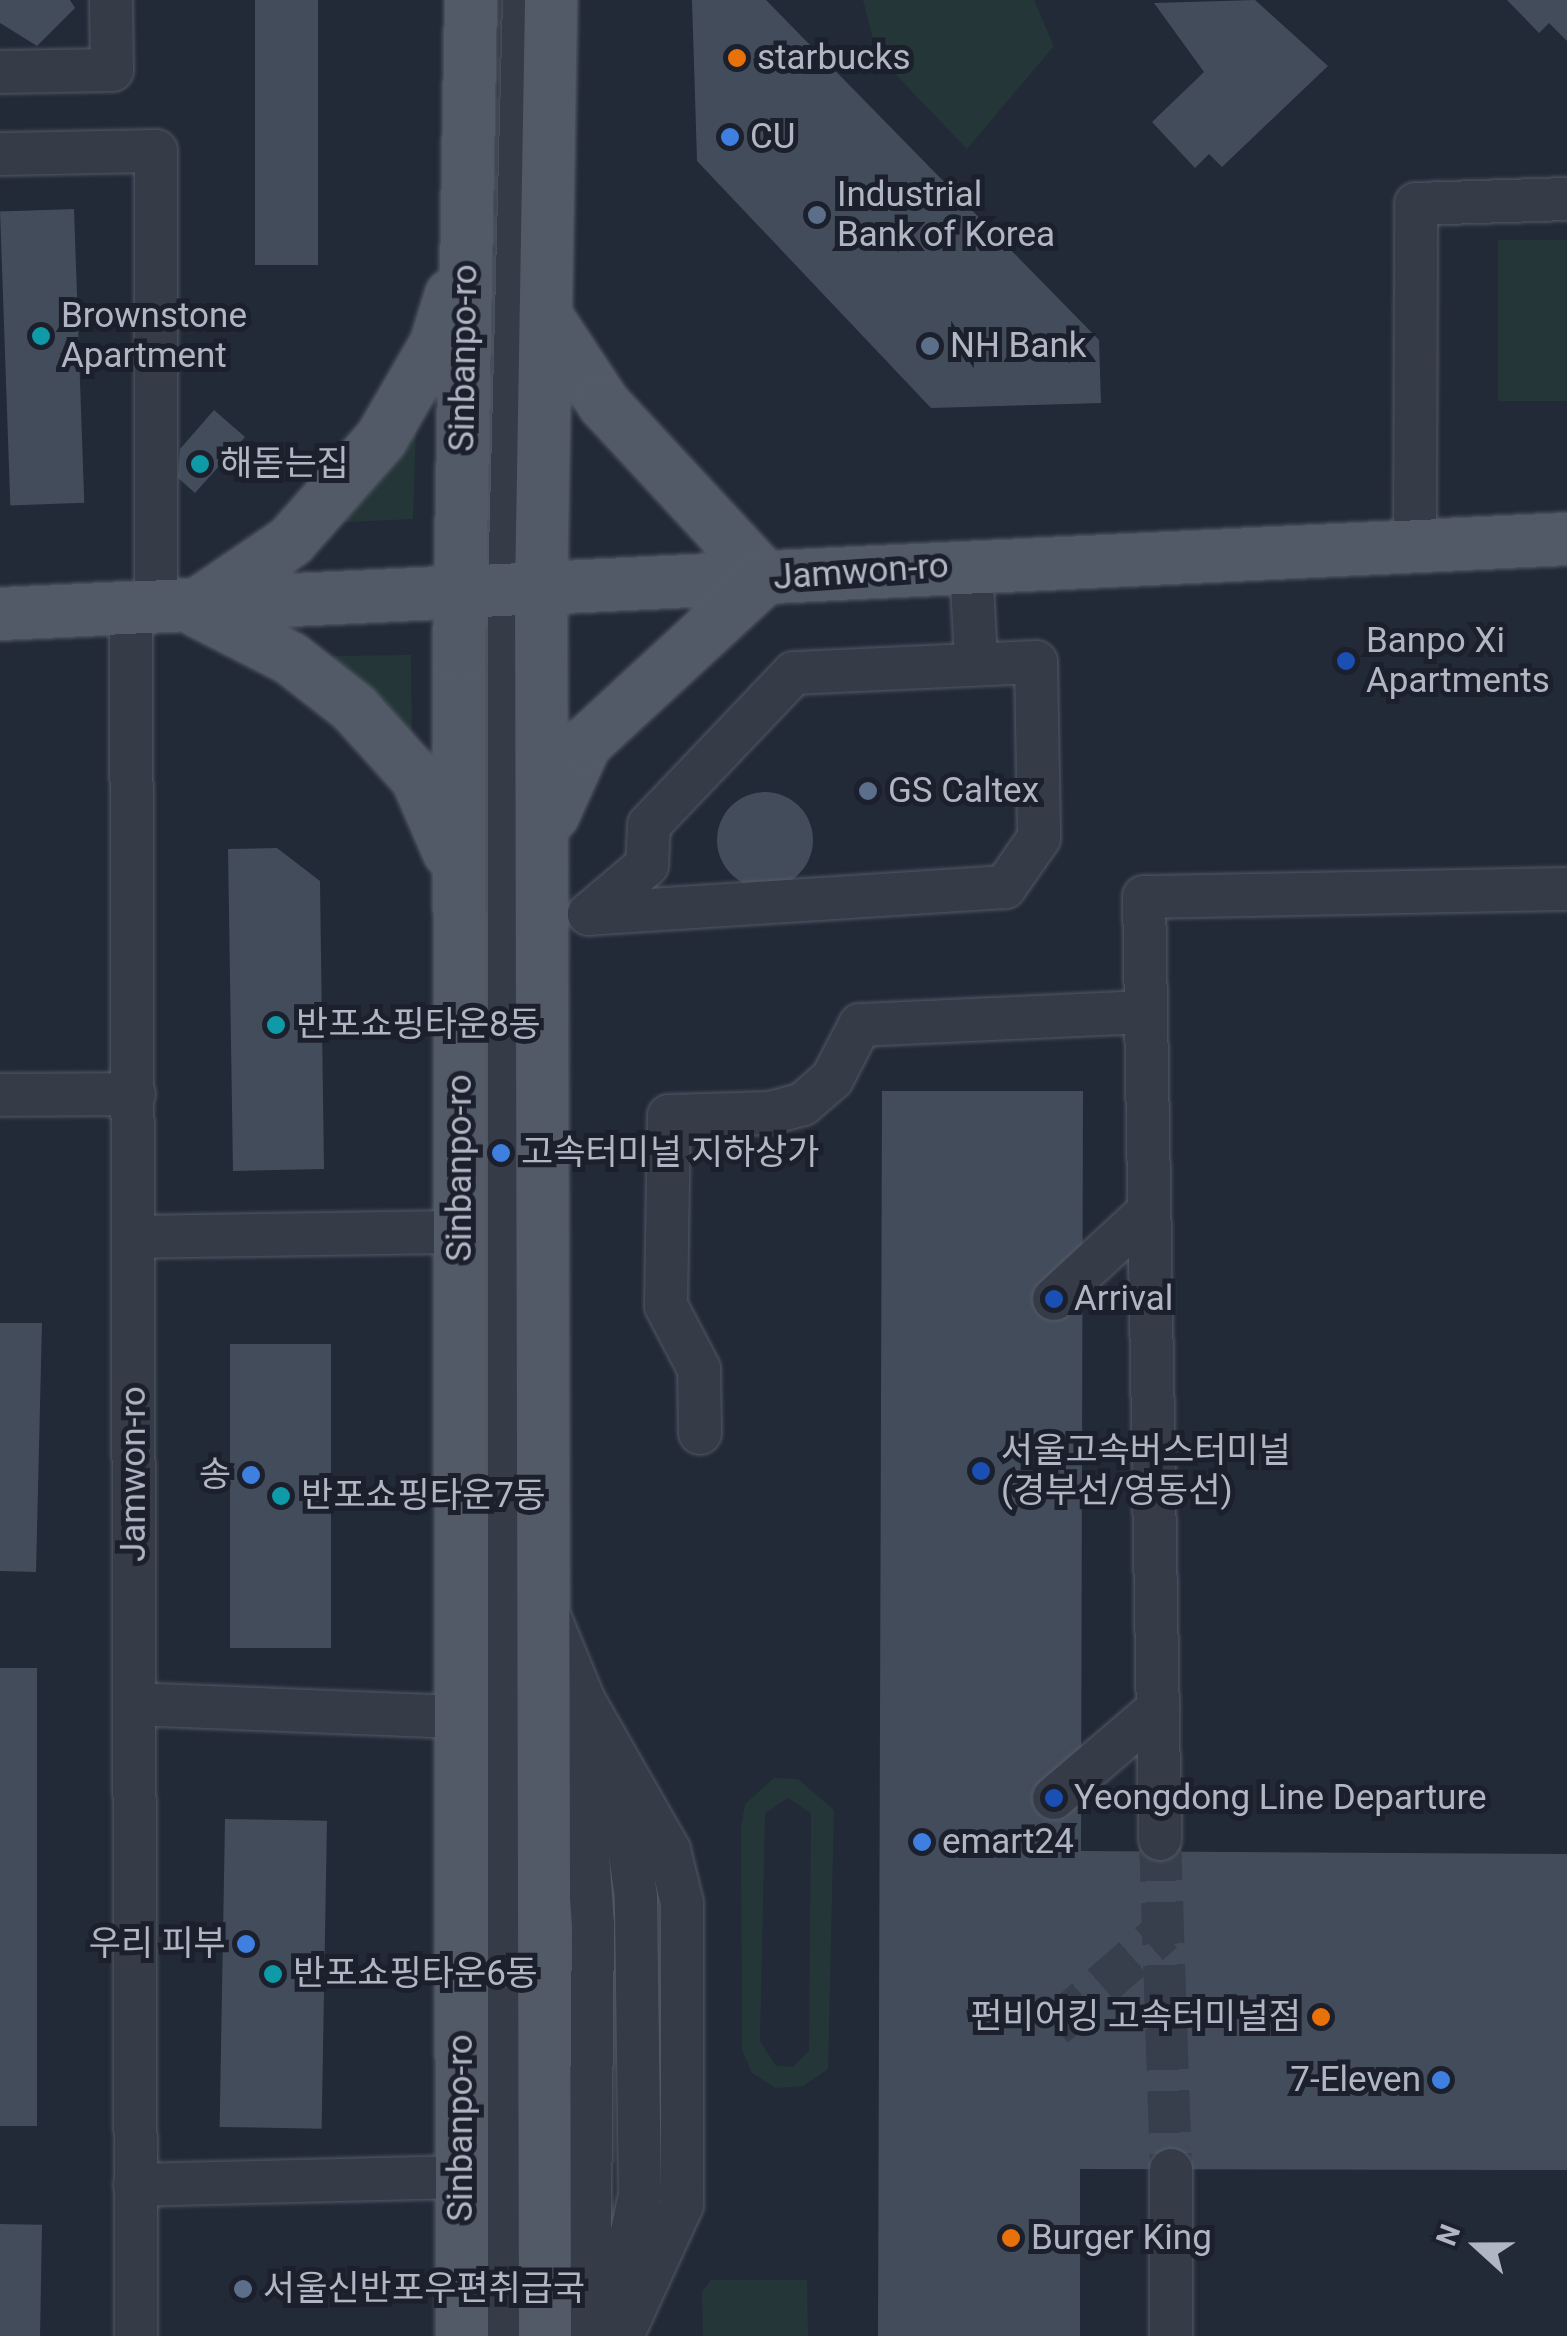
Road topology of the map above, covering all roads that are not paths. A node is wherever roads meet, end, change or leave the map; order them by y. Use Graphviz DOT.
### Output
graph roads {
  1 [pos="111,0"];
  2 [pos="471,0"];
  3 [pos="524,0"];
  4 [pos="550,0"];
  5 [pos="0,72"];
  6 [pos="0,154"];
  7 [pos="1567,200"];
  8 [pos="466,240"];
  9 [pos="546,316"];
  10 [pos="1567,539"];
  11 [pos="1415,542"];
  12 [pos="971,565"];
  13 [pos="765,578"];
  14 [pos="503,593"];
  15 [pos="159,610"];
  16 [pos="0,614"];
  17 [pos="976,662"];
  18 [pos="1567,889"];
  19 [pos="459,890"];
  20 [pos="558,920"];
  21 [pos="1146,1012"];
  22 [pos="134,1094"];
  23 [pos="0,1095"];
  24 [pos="1149,1211"];
  25 [pos="460,1232"];
  26 [pos="134,1237"];
  27 [pos="1054,1299"];
  28 [pos="700,1433"];
  29 [pos="544,1600"];
  30 [pos="574,1681"];
  31 [pos="134,1704"];
  32 [pos="1158,1709"];
  33 [pos="461,1717"];
  34 [pos="602,1729"];
  35 [pos="1054,1798"];
  36 [pos="1160,1839"];
  37 [pos="461,1998"];
  38 [pos="1171,2170"];
  39 [pos="461,2177"];
  40 [pos="135,2186"];
  41 [pos="136,2336"];
  42 [pos="462,2336"];
  43 [pos="496,2336"];
  44 [pos="509,2336"];
  45 [pos="545,2336"];
  46 [pos="589,2336"];
  47 [pos="600,2336"];
  48 [pos="622,2336"];
  49 [pos="1171,2336"];
  1 -- 5 [label="street"];
  2 -- 8 [label="main road, Sinbanpo-ro"];
  3 -- 14 [label="street"];
  4 -- 9 [label="main road, Sinbanpo-ro"];
  6 -- 15 [label="street, Jamwon-ro"];
  7 -- 11 [label="street"];
  8 -- 14 [label="main road, Sinbanpo-ro"];
  8 -- 15 [label="main road"];
  9 -- 13 [label="main road"];
  9 -- 14 [label="main road, Sinbanpo-ro"];
  10 -- 11 [label="main road, Jamwon-ro"];
  11 -- 12 [label="main road, Jamwon-ro"];
  12 -- 13 [label="main road, Jamwon-ro"];
  12 -- 17 [label="street"];
  13 -- 14 [label="main road, Jamwon-ro"];
  13 -- 20 [label="main road"];
  14 -- 15 [label="main road, Jamwon-ro"];
  14 -- 19 [label="main road, Sinbanpo-ro"];
  14 -- 20 [label="main road, Sinbanpo-ro"];
  14 -- 44 [label="street"];
  15 -- 16 [label="main road, Jamwon-ro"];
  15 -- 19 [label="main road"];
  15 -- 22 [label="street, Jamwon-ro"];
  17 -- 20 [label="street"];
  17 -- 20 [label="street"];
  18 -- 21 [label="street"];
  19 -- 25 [label="main road, Sinbanpo-ro"];
  20 -- 29 [label="main road, Sinbanpo-ro"];
  21 -- 24 [label="street"];
  21 -- 28 [label="street"];
  22 -- 23 [label="street"];
  22 -- 26 [label="street, Jamwon-ro"];
  24 -- 27 [label="street"];
  24 -- 32 [label="street"];
  25 -- 26 [label="street"];
  25 -- 33 [label="main road, Sinbanpo-ro"];
  26 -- 31 [label="street, Jamwon-ro"];
  29 -- 30 [label="street"];
  29 -- 45 [label="main road, Sinbanpo-ro"];
  30 -- 34 [label="street"];
  30 -- 46 [label="street"];
  31 -- 33 [label="street"];
  31 -- 40 [label="street, Jamwon-ro"];
  32 -- 35 [label="street"];
  32 -- 36 [label="street"];
  33 -- 37 [label="main road, Sinbanpo-ro"];
  34 -- 47 [label="street"];
  34 -- 48 [label="street"];
  37 -- 39 [label="main road, Sinbanpo-ro"];
  37 -- 43 [label="street"];
  38 -- 49 [label="street"];
  39 -- 40 [label="street"];
  39 -- 42 [label="main road, Sinbanpo-ro"];
  40 -- 41 [label="street, Jamwon-ro"];
}
